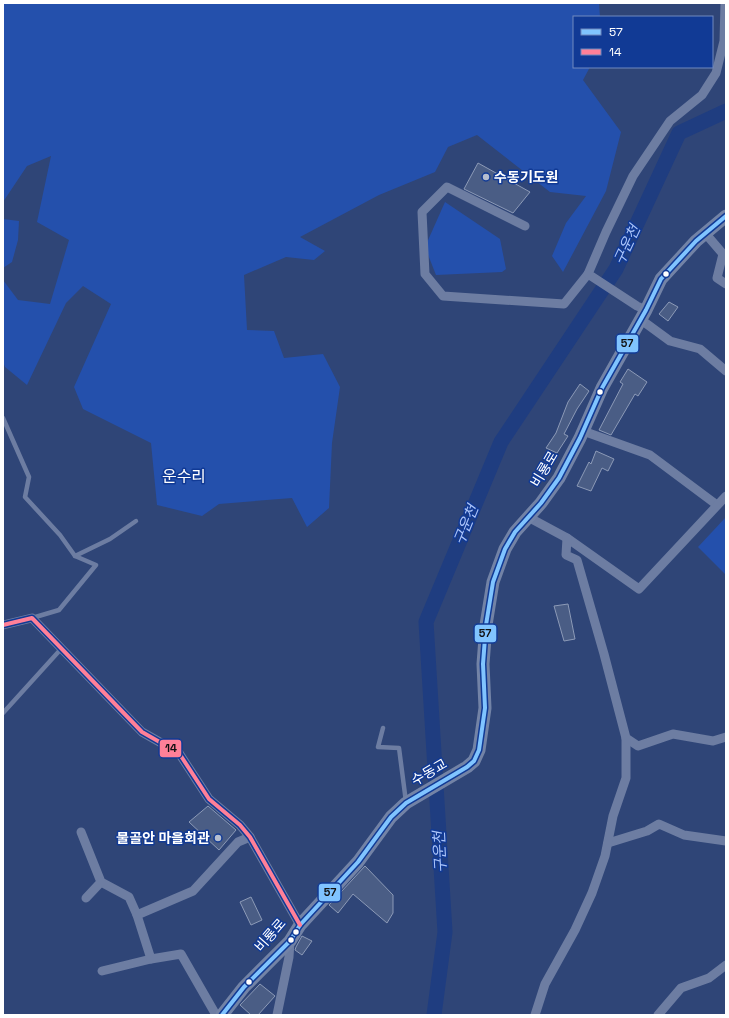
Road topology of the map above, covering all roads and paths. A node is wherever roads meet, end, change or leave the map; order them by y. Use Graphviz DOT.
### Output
graph roads {
  1 [pos="725,3"];
  2 [pos="726,216"];
  3 [pos="525,226"];
  4 [pos="705,234"];
  5 [pos="589,275"];
  6 [pos="726,284"];
  7 [pos="641,312"];
  8 [pos="726,371"];
  9 [pos="3,418"];
  10 [pos="583,431"];
  11 [pos="726,496"];
  12 [pos="717,505"];
  13 [pos="528,517"];
  14 [pos="136,521"];
  15 [pos="567,538"];
  16 [pos="75,556"];
  17 [pos="32,618"];
  18 [pos="3,625"];
  19 [pos="61,649"];
  20 [pos="3,714"];
  21 [pos="384,728"];
  22 [pos="726,737"];
  23 [pos="626,738"];
  24 [pos="467,768"];
  25 [pos="406,803"];
  26 [pos="80,832"];
  27 [pos="250,837"];
  28 [pos="726,841"];
  29 [pos="608,843"];
  30 [pos="101,882"];
  31 [pos="86,898"];
  32 [pos="137,915"];
  33 [pos="300,925"];
  34 [pos="290,941"];
  35 [pos="151,959"];
  36 [pos="726,965"];
  37 [pos="102,971"];
  38 [pos="216,1015"];
  39 [pos="222,1015"];
  40 [pos="277,1015"];
  41 [pos="535,1015"];
  42 [pos="658,1015"];
  1 -- 5 [label="street"];
  2 -- 4 [label="main road, 비룡로"];
  3 -- 5 [label="street"];
  4 -- 6 [label="street"];
  4 -- 7 [label="main road, 비룡로"];
  5 -- 7 [label="street"];
  7 -- 8 [label="street"];
  7 -- 10 [label="main road, 비룡로"];
  9 -- 16 [label="lane"];
  10 -- 12 [label="street"];
  10 -- 13 [label="main road, 비룡로"];
  11 -- 12 [label="street"];
  12 -- 15 [label="street"];
  13 -- 15 [label="street"];
  13 -- 24 [label="main road, 비룡로"];
  14 -- 16 [label="lane"];
  15 -- 23 [label="street"];
  16 -- 17 [label="lane"];
  17 -- 18 [label="street"];
  17 -- 19 [label="street"];
  19 -- 20 [label="lane"];
  19 -- 27 [label="street"];
  21 -- 25 [label="lane"];
  22 -- 23 [label="street"];
  23 -- 29 [label="street"];
  24 -- 25 [label="main road, 수동교"];
  25 -- 33 [label="main road, 비룡로"];
  26 -- 30 [label="street"];
  27 -- 32 [label="street"];
  27 -- 33 [label="street"];
  28 -- 29 [label="street"];
  29 -- 41 [label="street"];
  30 -- 31 [label="street"];
  30 -- 32 [label="street"];
  32 -- 35 [label="street"];
  33 -- 34 [label="main road, 비룡로"];
  34 -- 39 [label="main road, 비룡로"];
  34 -- 40 [label="street"];
  35 -- 37 [label="street"];
  35 -- 38 [label="street"];
  36 -- 42 [label="street"];
}
